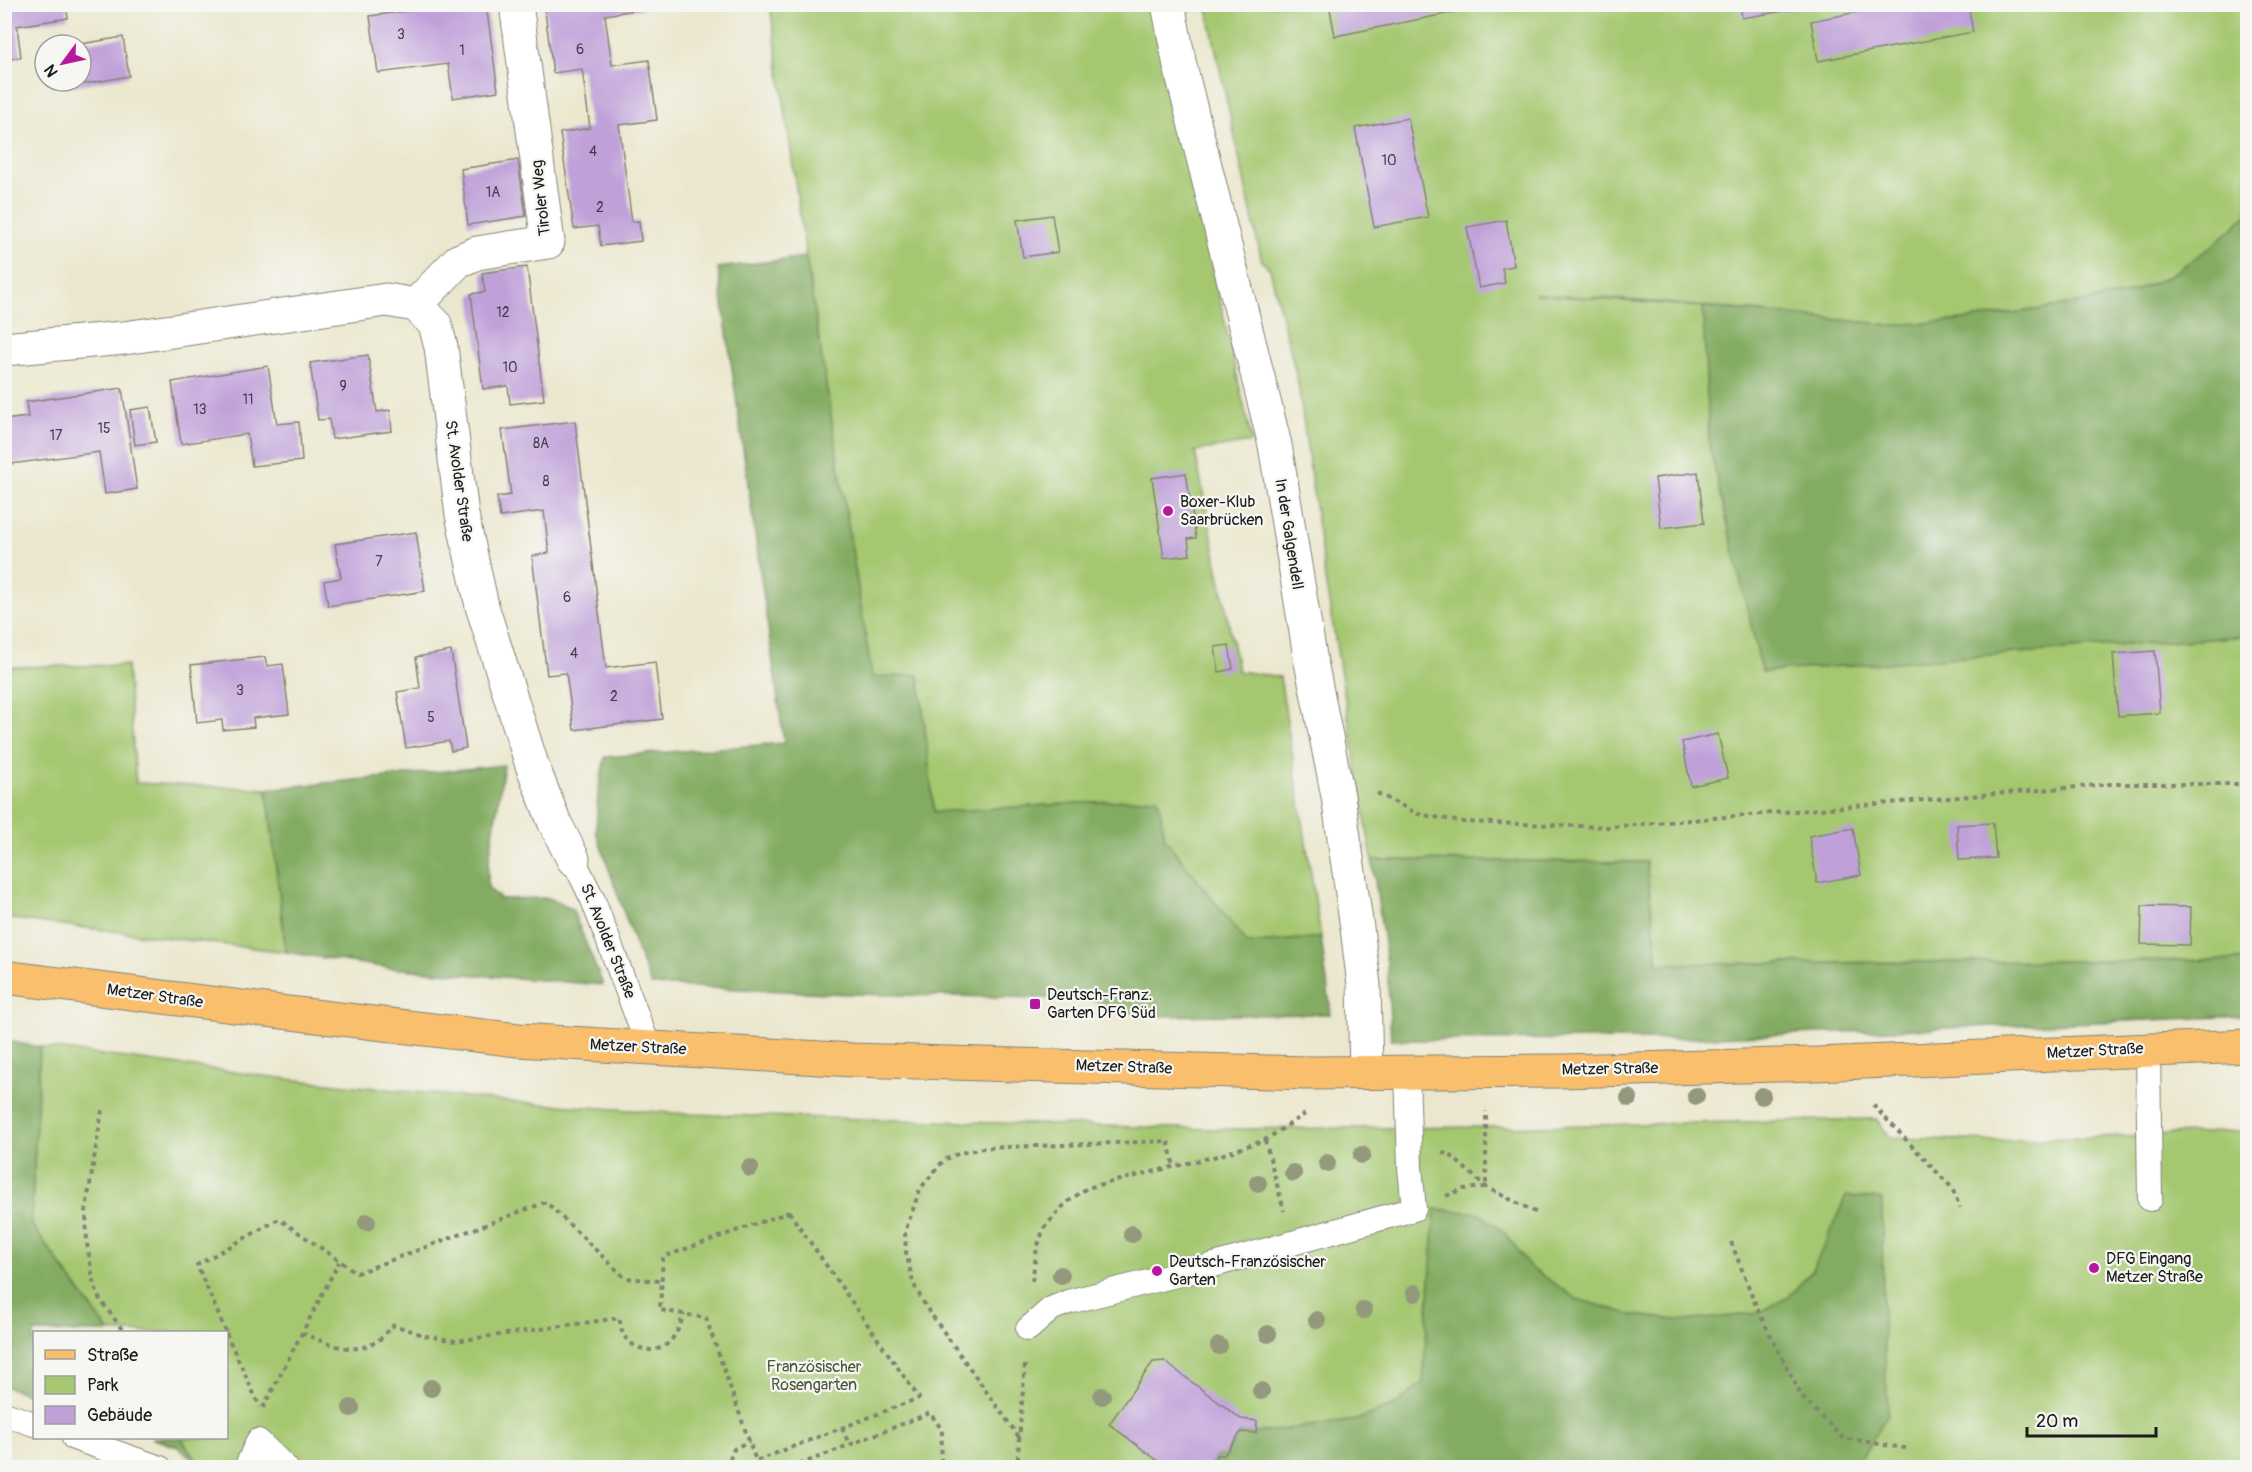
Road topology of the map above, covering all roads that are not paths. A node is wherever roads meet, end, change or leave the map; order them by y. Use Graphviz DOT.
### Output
graph roads {
  1 [pos="516,4"];
  2 [pos="1168,4"];
  3 [pos="416,305"];
  4 [pos="4,348"];
  5 [pos="573,859"];
  6 [pos="4,976"];
  7 [pos="2247,1046"];
  8 [pos="650,1048"];
  9 [pos="2148,1049"];
  10 [pos="1366,1071"];
  11 [pos="1407,1072"];
  12 [pos="2150,1199"];
  13 [pos="1028,1329"];
  14 [pos="4,1414"];
  15 [pos="33,1424"];
  16 [pos="81,1439"];
  17 [pos="160,1467"];
  18 [pos="246,1467"];
  19 [pos="286,1467"];
  1 -- 3 [label="street, Tiroler Weg"];
  2 -- 10 [label="street, In der Galgendell"];
  3 -- 4 [label="street"];
  3 -- 5 [label="street, St. Avolder Straße"];
  5 -- 8 [label="lane, St. Avolder Straße"];
  6 -- 8 [label="main road, Metzer Straße"];
  7 -- 9 [label="main road, Metzer Straße"];
  8 -- 10 [label="main road, Metzer Straße"];
  9 -- 11 [label="main road, Metzer Straße"];
  9 -- 12 [label="lane"];
  10 -- 11 [label="main road, Metzer Straße"];
  11 -- 13 [label="lane"];
  14 -- 15 [label="lane"];
  16 -- 17 [label="lane"];
  18 -- 19 [label="lane"];
}
